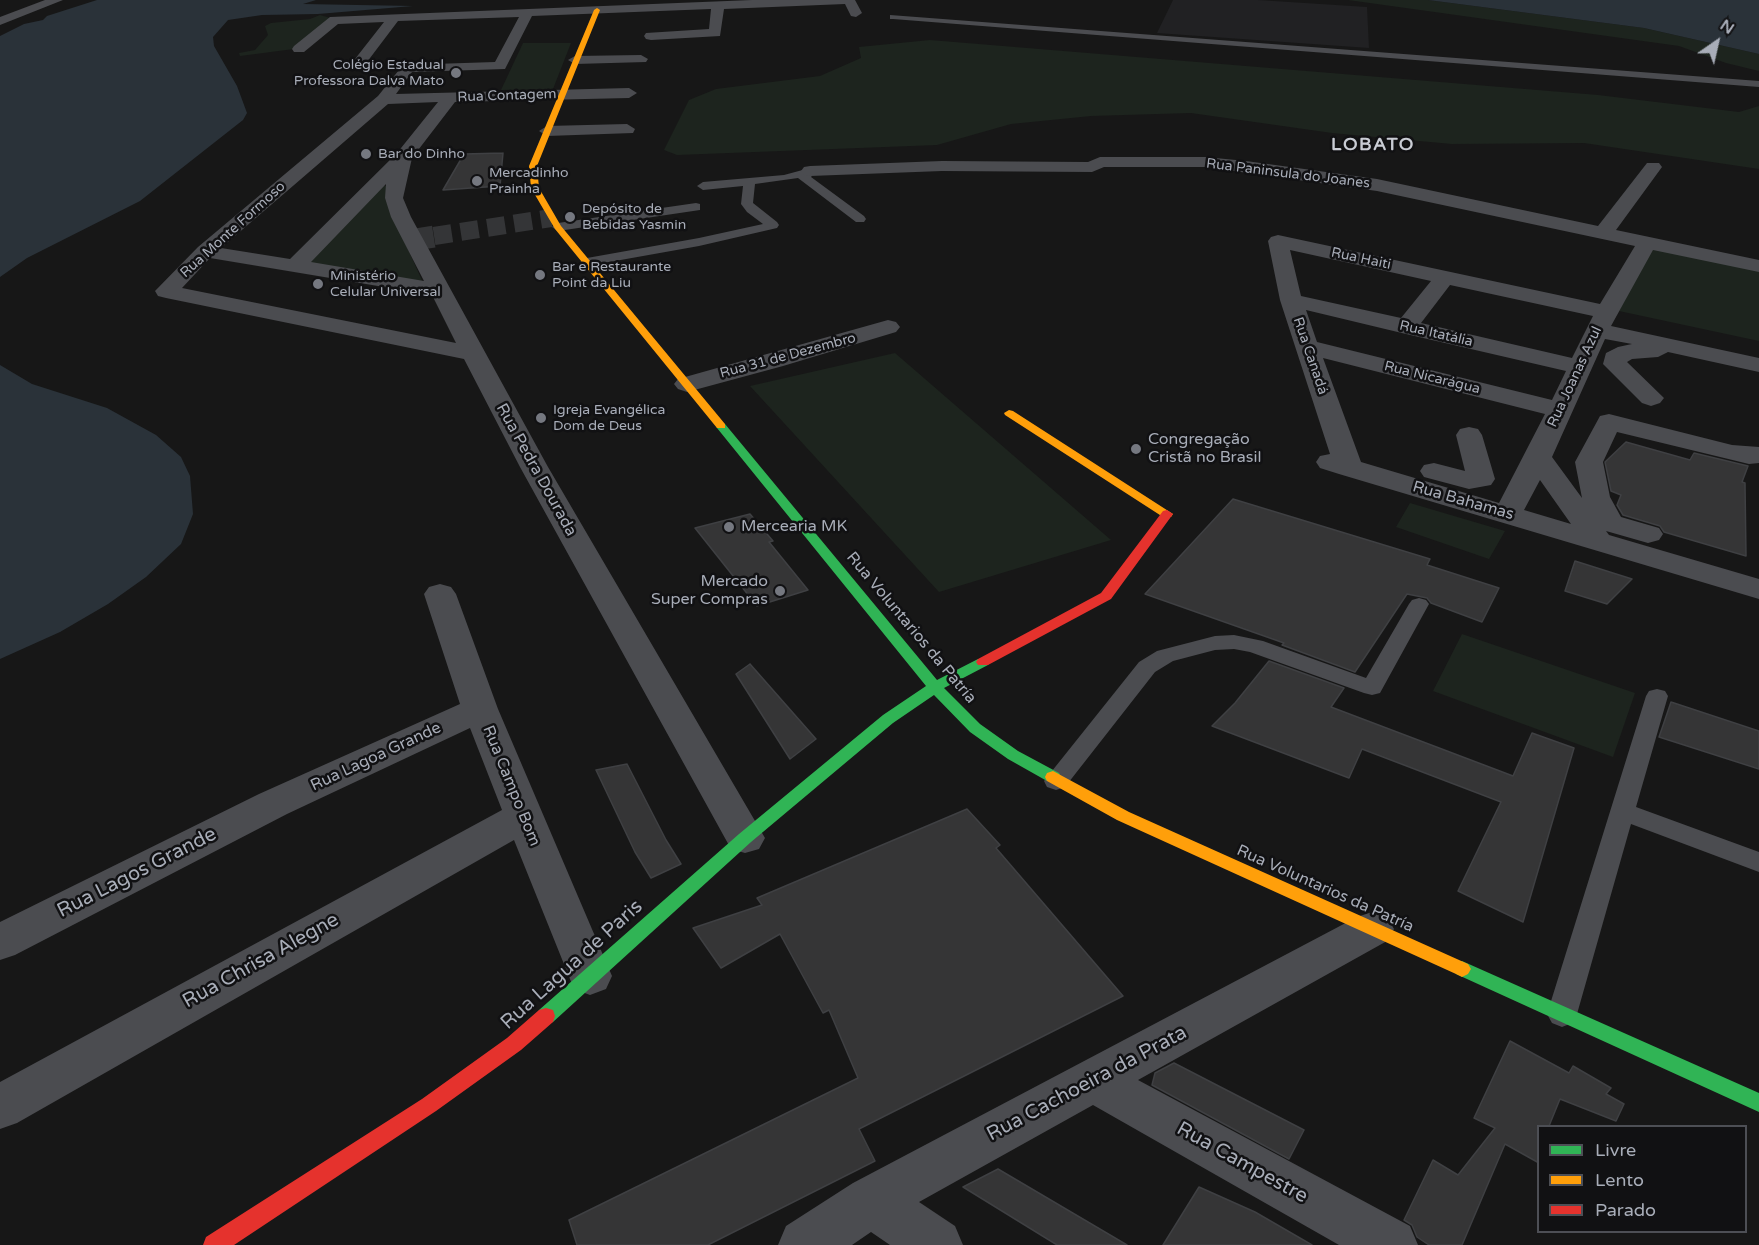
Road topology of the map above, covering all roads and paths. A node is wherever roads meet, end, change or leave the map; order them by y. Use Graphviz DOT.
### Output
graph roads {
  1 [pos="57,0"];
  2 [pos="849,0"];
  3 [pos="718,5"];
  4 [pos="661,7"];
  5 [pos="597,10"];
  6 [pos="528,12"];
  7 [pos="856,13"];
  8 [pos="462,15"];
  9 [pos="395,17"];
  10 [pos="893,17"];
  11 [pos="0,21"];
  12 [pos="451,32"];
  13 [pos="651,36"];
  14 [pos="299,50"];
  15 [pos="440,50"];
  16 [pos="362,58"];
  17 [pos="575,60"];
  18 [pos="428,67"];
  19 [pos="568,76"];
  20 [pos="588,76"];
  21 [pos="1759,84"];
  22 [pos="629,93"];
  23 [pos="561,94"];
  24 [pos="384,99"];
  25 [pos="448,99"];
  26 [pos="554,113"];
  27 [pos="575,113"];
  28 [pos="627,129"];
  29 [pos="547,131"];
  30 [pos="537,154"];
  31 [pos="560,154"];
  32 [pos="403,157"];
  33 [pos="1653,167"];
  34 [pos="810,171"];
  35 [pos="750,183"];
  36 [pos="703,186"];
  37 [pos="696,207"];
  38 [pos="860,219"];
  39 [pos="558,227"];
  40 [pos="1603,233"];
  41 [pos="1278,241"];
  42 [pos="1647,243"];
  43 [pos="205,251"];
  44 [pos="587,262"];
  45 [pos="295,266"];
  46 [pos="1759,266"];
  47 [pos="1445,277"];
  48 [pos="439,290"];
  49 [pos="1291,300"];
  50 [pos="1602,321"];
  51 [pos="888,327"];
  52 [pos="1417,329"];
  53 [pos="1306,346"];
  54 [pos="1684,348"];
  55 [pos="472,354"];
  56 [pos="1754,366"];
  57 [pos="1580,368"];
  58 [pos="1398,369"];
  59 [pos="687,384"];
  60 [pos="1651,398"];
  61 [pos="1559,410"];
  62 [pos="1009,413"];
  63 [pos="1469,435"];
  64 [pos="1759,455"];
  65 [pos="1339,457"];
  66 [pos="1538,457"];
  67 [pos="1507,514"];
  68 [pos="1604,531"];
  69 [pos="1759,567"];
  70 [pos="1759,589"];
  71 [pos="440,594"];
  72 [pos="1419,604"];
  73 [pos="935,687"];
  74 [pos="1657,696"];
  75 [pos="480,709"];
  76 [pos="1056,781"];
  77 [pos="273,804"];
  78 [pos="1622,811"];
  79 [pos="523,816"];
  80 [pos="745,838"];
  81 [pos="1759,862"];
  82 [pos="1372,929"];
  83 [pos="0,942"];
  84 [pos="590,976"];
  85 [pos="1562,1014"];
  86 [pos="1094,1081"];
  87 [pos="1759,1103"];
  88 [pos="0,1107"];
  89 [pos="872,1201"];
  90 [pos="214,1245"];
  91 [pos="805,1245"];
  92 [pos="936,1245"];
  93 [pos="1391,1245"];
  1 -- 11 [label="street"];
  2 -- 3 [label="street"];
  2 -- 7 [label="street"];
  3 -- 4 [label="street"];
  3 -- 13 [label="street"];
  4 -- 5 [label="street"];
  4 -- 13 [label="street"];
  5 -- 6 [label="street"];
  5 -- 17 [label="street, Rua Voluntarios da Patría"];
  6 -- 8 [label="street"];
  6 -- 18 [label="street, Rua Monte Formoso"];
  8 -- 9 [label="street"];
  8 -- 12 [label="street"];
  9 -- 14 [label="street"];
  9 -- 16 [label="street"];
  10 -- 21 [label="lane"];
  13 -- 17 [label="street"];
  15 -- 18 [label="street"];
  17 -- 19 [label="street, Rua Voluntarios da Patría"];
  18 -- 24 [label="street, Rua Monte Formoso"];
  19 -- 20 [label="street"];
  19 -- 23 [label="street, Rua Voluntarios da Patría"];
  22 -- 23 [label="street, Rua Contagem"];
  23 -- 25 [label="street, Rua Contagem"];
  23 -- 26 [label="street, Rua Voluntarios da Patría"];
  24 -- 25 [label="street, Rua Contagem"];
  24 -- 43 [label="street, Rua Monte Formoso"];
  25 -- 32 [label="street, Rua Pedra Dourada"];
  26 -- 27 [label="street"];
  26 -- 29 [label="street, Rua Voluntarios da Patría"];
  28 -- 29 [label="street"];
  29 -- 30 [label="street, Rua Voluntarios da Patría"];
  30 -- 31 [label="street"];
  30 -- 39 [label="street, Rua Voluntarios da Patría"];
  32 -- 45 [label="street"];
  32 -- 48 [label="street, Rua Pedra Dourada"];
  33 -- 40 [label="street"];
  34 -- 35 [label="lane"];
  34 -- 38 [label="lane"];
  34 -- 40 [label="street, Rua Paninsula do Joanes"];
  35 -- 36 [label="lane"];
  35 -- 44 [label="lane"];
  37 -- 39 [label="lane"];
  39 -- 44 [label="street, Rua Voluntarios da Patría"];
  40 -- 42 [label="street, Rua Paninsula do Joanes"];
  41 -- 47 [label="street, Rua Haiti"];
  41 -- 49 [label="street, Rua Canadá"];
  42 -- 46 [label="street, Rua Paninsula do Joanes"];
  42 -- 50 [label="street, Rua Joanas Azul"];
  43 -- 45 [label="street"];
  43 -- 55 [label="street, Rua Monte Formoso"];
  44 -- 59 [label="street, Rua Voluntarios da Patría"];
  45 -- 48 [label="street"];
  47 -- 50 [label="street, Rua Haiti"];
  47 -- 52 [label="street"];
  48 -- 55 [label="street, Rua Pedra Dourada"];
  49 -- 52 [label="street, Rua Itatália"];
  49 -- 53 [label="street, Rua Canadá"];
  50 -- 54 [label="street, Rua Haiti"];
  50 -- 57 [label="street, Rua Joanas Azul"];
  51 -- 59 [label="street, Rua 31 de Dezembro"];
  52 -- 57 [label="street, Rua Itatália"];
  52 -- 58 [label="street"];
  53 -- 58 [label="street, Rua Nicarágua"];
  53 -- 65 [label="street, Rua Canadá"];
  54 -- 56 [label="street, Rua Haiti"];
  54 -- 60 [label="street"];
  55 -- 80 [label="street, Rua Pedra Dourada"];
  57 -- 61 [label="street, Rua Joanas Azul"];
  58 -- 61 [label="street, Rua Nicarágua"];
  59 -- 73 [label="street, Rua Voluntarios da Patría"];
  61 -- 66 [label="street, Rua Joanas Azul"];
  62 -- 73 [label="street, Rua Lagua de Paris"];
  63 -- 65 [label="street, Rua Bahamas"];
  64 -- 68 [label="street"];
  65 -- 67 [label="street, Rua Bahamas"];
  66 -- 67 [label="street, Rua Joanas Azul"];
  66 -- 68 [label="street"];
  67 -- 68 [label="street, Rua Bahamas"];
  68 -- 69 [label="street, Rua Bahamas"];
  68 -- 70 [label="street, Rua Bahamas"];
  71 -- 75 [label="street, Rua Campo Bom"];
  72 -- 76 [label="lane"];
  73 -- 76 [label="street, Rua Voluntarios da Patría"];
  73 -- 80 [label="street, Rua Lagua de Paris"];
  74 -- 78 [label="lane"];
  75 -- 77 [label="street, Rua Lagoa Grande"];
  75 -- 79 [label="street, Rua Campo Bom"];
  76 -- 82 [label="street, Rua Voluntarios da Patría"];
  77 -- 83 [label="street, Rua Lagos Grande"];
  78 -- 81 [label="lane"];
  78 -- 85 [label="lane"];
  79 -- 84 [label="street, Rua Campo Bom"];
  79 -- 88 [label="street, Rua Chrisa Alegne"];
  80 -- 84 [label="street, Rua Lagua de Paris"];
  82 -- 85 [label="street, Rua Voluntarios da Patría"];
  82 -- 86 [label="street, Rua Cachoeira da Prata"];
  84 -- 90 [label="street, Rua Lagua de Paris"];
  85 -- 87 [label="street, Rua Voluntarios da Patría"];
  86 -- 89 [label="street, Rua Cachoeira da Prata"];
  86 -- 93 [label="street, Rua Campestre"];
  89 -- 91 [label="street, Rua Cachoeira da Prata"];
  89 -- 92 [label="street"];
}
